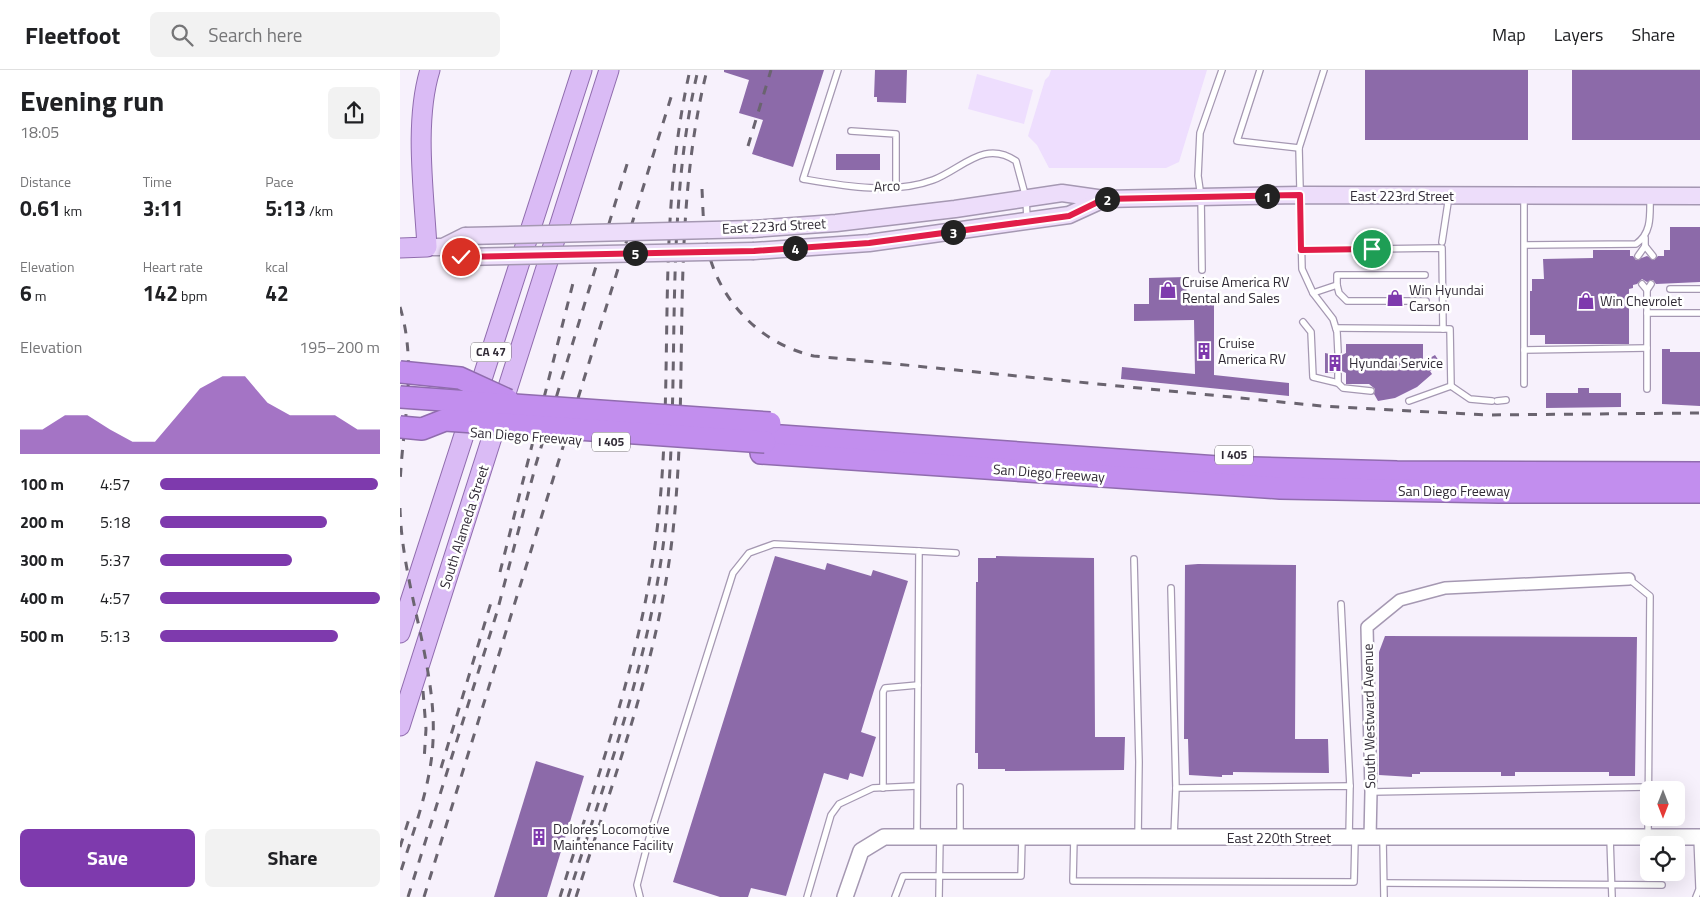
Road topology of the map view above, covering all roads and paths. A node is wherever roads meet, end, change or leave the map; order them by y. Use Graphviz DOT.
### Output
graph roads {
  1 [pos="430,70"];
  2 [pos="582,70"];
  3 [pos="609,70"];
  4 [pos="838,70"];
  5 [pos="1222,70"];
  6 [pos="1260,70"];
  7 [pos="1324,70"];
  8 [pos="851,131"];
  9 [pos="1299,148"];
  10 [pos="896,186"];
  11 [pos="1300,195"];
  12 [pos="1449,196"];
  13 [pos="1524,196"];
  14 [pos="1650,196"];
  15 [pos="1700,196"];
  16 [pos="1201,197"];
  17 [pos="1026,198"];
  18 [pos="1104,199"];
  19 [pos="1028,221"];
  20 [pos="1645,238"];
  21 [pos="1442,245"];
  22 [pos="1525,245"];
  23 [pos="1645,246"];
  24 [pos="435,247"];
  25 [pos="400,248"];
  26 [pos="1301,250"];
  27 [pos="1638,256"];
  28 [pos="1653,256"];
  29 [pos="1202,270"];
  30 [pos="1425,275"];
  31 [pos="1642,284"];
  32 [pos="1651,284"];
  33 [pos="1337,285"];
  34 [pos="1670,289"];
  35 [pos="1700,289"];
  36 [pos="1647,290"];
  37 [pos="1313,293"];
  38 [pos="1426,301"];
  39 [pos="1647,313"];
  40 [pos="1700,313"];
  41 [pos="1302,322"];
  42 [pos="1336,328"];
  43 [pos="1443,329"];
  44 [pos="1647,348"];
  45 [pos="1524,350"];
  46 [pos="1338,352"];
  47 [pos="400,372"];
  48 [pos="1338,374"];
  49 [pos="1338,383"];
  50 [pos="1524,384"];
  51 [pos="1451,386"];
  52 [pos="1647,389"];
  53 [pos="1371,391"];
  54 [pos="400,397"];
  55 [pos="1506,400"];
  56 [pos="1409,402"];
  57 [pos="522,406"];
  58 [pos="400,408"];
  59 [pos="400,427"];
  60 [pos="766,438"];
  61 [pos="1700,461"];
  62 [pos="1700,472"];
  63 [pos="1700,480"];
  64 [pos="1700,492"];
  65 [pos="919,551"];
  66 [pos="956,553"];
  67 [pos="1134,560"];
  68 [pos="1629,578"];
  69 [pos="1171,588"];
  70 [pos="1341,604"];
  71 [pos="400,633"];
  72 [pos="918,684"];
  73 [pos="400,726"];
  74 [pos="1648,781"];
  75 [pos="917,786"];
  76 [pos="1350,786"];
  77 [pos="960,787"];
  78 [pos="1640,787"];
  79 [pos="883,788"];
  80 [pos="1176,788"];
  81 [pos="1371,792"];
  82 [pos="917,837"];
  83 [pos="940,837"];
  84 [pos="960,837"];
  85 [pos="1022,837"];
  86 [pos="1138,837"];
  87 [pos="1685,837"];
  88 [pos="1698,837"];
  89 [pos="1074,838"];
  90 [pos="1174,838"];
  91 [pos="1610,838"];
  92 [pos="1640,838"];
  93 [pos="1364,839"];
  94 [pos="940,876"];
  95 [pos="1384,883"];
  96 [pos="1612,885"];
  97 [pos="1662,885"];
  98 [pos="1700,887"];
  99 [pos="640,897"];
  100 [pos="807,897"];
  101 [pos="845,897"];
  102 [pos="895,897"];
  103 [pos="939,897"];
  104 [pos="1384,897"];
  105 [pos="1612,897"];
  106 [pos="1696,897"];
  1 -- 24 [label="main road"];
  2 -- 71 [label="main road, South Alameda Street / CA 47"];
  3 -- 73 [label="main road, South Alameda Street / CA 47"];
  4 -- 10 [label="lane, Arco"];
  5 -- 16 [label="lane"];
  6 -- 9 [label="lane"];
  7 -- 9 [label="lane"];
  8 -- 10 [label="lane"];
  9 -- 11 [label="lane"];
  10 -- 17 [label="lane, Arco"];
  11 -- 12 [label="main road, East 223rd Street"];
  11 -- 16 [label="main road, East 223rd Street"];
  11 -- 26 [label="lane"];
  12 -- 13 [label="main road, East 223rd Street"];
  12 -- 21 [label="lane"];
  13 -- 14 [label="main road, East 223rd Street"];
  13 -- 22 [label="lane"];
  14 -- 15 [label="main road, East 223rd Street"];
  14 -- 20 [label="lane"];
  16 -- 18 [label="main road, East 223rd Street"];
  16 -- 29 [label="lane"];
  17 -- 18 [label="main road, East 223rd Street"];
  17 -- 19 [label="lane, Arco"];
  17 -- 24 [label="main road, East 223rd Street, bridge"];
  18 -- 19 [label="main road, East 223rd Street"];
  19 -- 24 [label="main road, East 223rd Street, bridge"];
  20 -- 22 [label="lane"];
  20 -- 23 [label="lane"];
  21 -- 26 [label="lane"];
  21 -- 43 [label="lane"];
  22 -- 45 [label="lane"];
  23 -- 27 [label="lane"];
  23 -- 28 [label="lane"];
  24 -- 25 [label="main road, East 223rd Street"];
  26 -- 37 [label="lane"];
  30 -- 33 [label="lane"];
  31 -- 36 [label="lane"];
  32 -- 36 [label="lane"];
  33 -- 37 [label="lane"];
  33 -- 38 [label="lane"];
  34 -- 35 [label="lane"];
  36 -- 39 [label="lane"];
  37 -- 42 [label="lane"];
  39 -- 40 [label="lane"];
  39 -- 44 [label="lane"];
  41 -- 49 [label="lane"];
  42 -- 43 [label="lane"];
  42 -- 46 [label="lane"];
  43 -- 51 [label="lane"];
  44 -- 45 [label="lane"];
  44 -- 52 [label="lane"];
  45 -- 50 [label="lane"];
  47 -- 57 [label="highway, bridge"];
  48 -- 49 [label="lane"];
  49 -- 53 [label="lane"];
  51 -- 55 [label="lane"];
  51 -- 56 [label="lane"];
  54 -- 57 [label="highway, San Diego Freeway / I 405, bridge"];
  57 -- 60 [label="highway, San Diego Freeway / I 405, bridge"];
  58 -- 60 [label="highway"];
  59 -- 60 [label="highway, bridge"];
  60 -- 61 [label="highway, San Diego Freeway / I 405"];
  60 -- 62 [label="highway"];
  60 -- 63 [label="highway"];
  60 -- 64 [label="highway, San Diego Freeway / I 405"];
  65 -- 66 [label="lane"];
  65 -- 72 [label="lane"];
  65 -- 99 [label="lane"];
  67 -- 86 [label="lane"];
  68 -- 74 [label="lane"];
  68 -- 81 [label="street, South Westward Avenue"];
  69 -- 80 [label="lane"];
  70 -- 76 [label="lane"];
  72 -- 75 [label="lane"];
  72 -- 79 [label="lane"];
  75 -- 79 [label="lane"];
  75 -- 82 [label="lane"];
  76 -- 80 [label="lane"];
  76 -- 93 [label="lane"];
  77 -- 84 [label="lane"];
  78 -- 81 [label="lane"];
  79 -- 100 [label="lane"];
  80 -- 90 [label="lane"];
  81 -- 93 [label="street, South Westward Avenue"];
  82 -- 83 [label="street, East 220th Street"];
  82 -- 101 [label="street, East 220th Street"];
  83 -- 84 [label="street, East 220th Street"];
  83 -- 94 [label="lane"];
  84 -- 85 [label="street, East 220th Street"];
  85 -- 89 [label="street, East 220th Street"];
  85 -- 94 [label="lane"];
  86 -- 89 [label="street, East 220th Street"];
  86 -- 90 [label="street, East 220th Street"];
  87 -- 88 [label="street, East 220th Street"];
  88 -- 98 [label="lane"];
  89 -- 93 [label="lane"];
  90 -- 93 [label="street, East 220th Street"];
  91 -- 92 [label="street, East 220th Street"];
  91 -- 93 [label="street, East 220th Street"];
  91 -- 96 [label="lane"];
  93 -- 95 [label="lane"];
  94 -- 102 [label="lane"];
  94 -- 103 [label="lane"];
  95 -- 96 [label="lane"];
  95 -- 104 [label="lane"];
  96 -- 97 [label="lane"];
  96 -- 105 [label="lane"];
  98 -- 106 [label="lane"];
}
